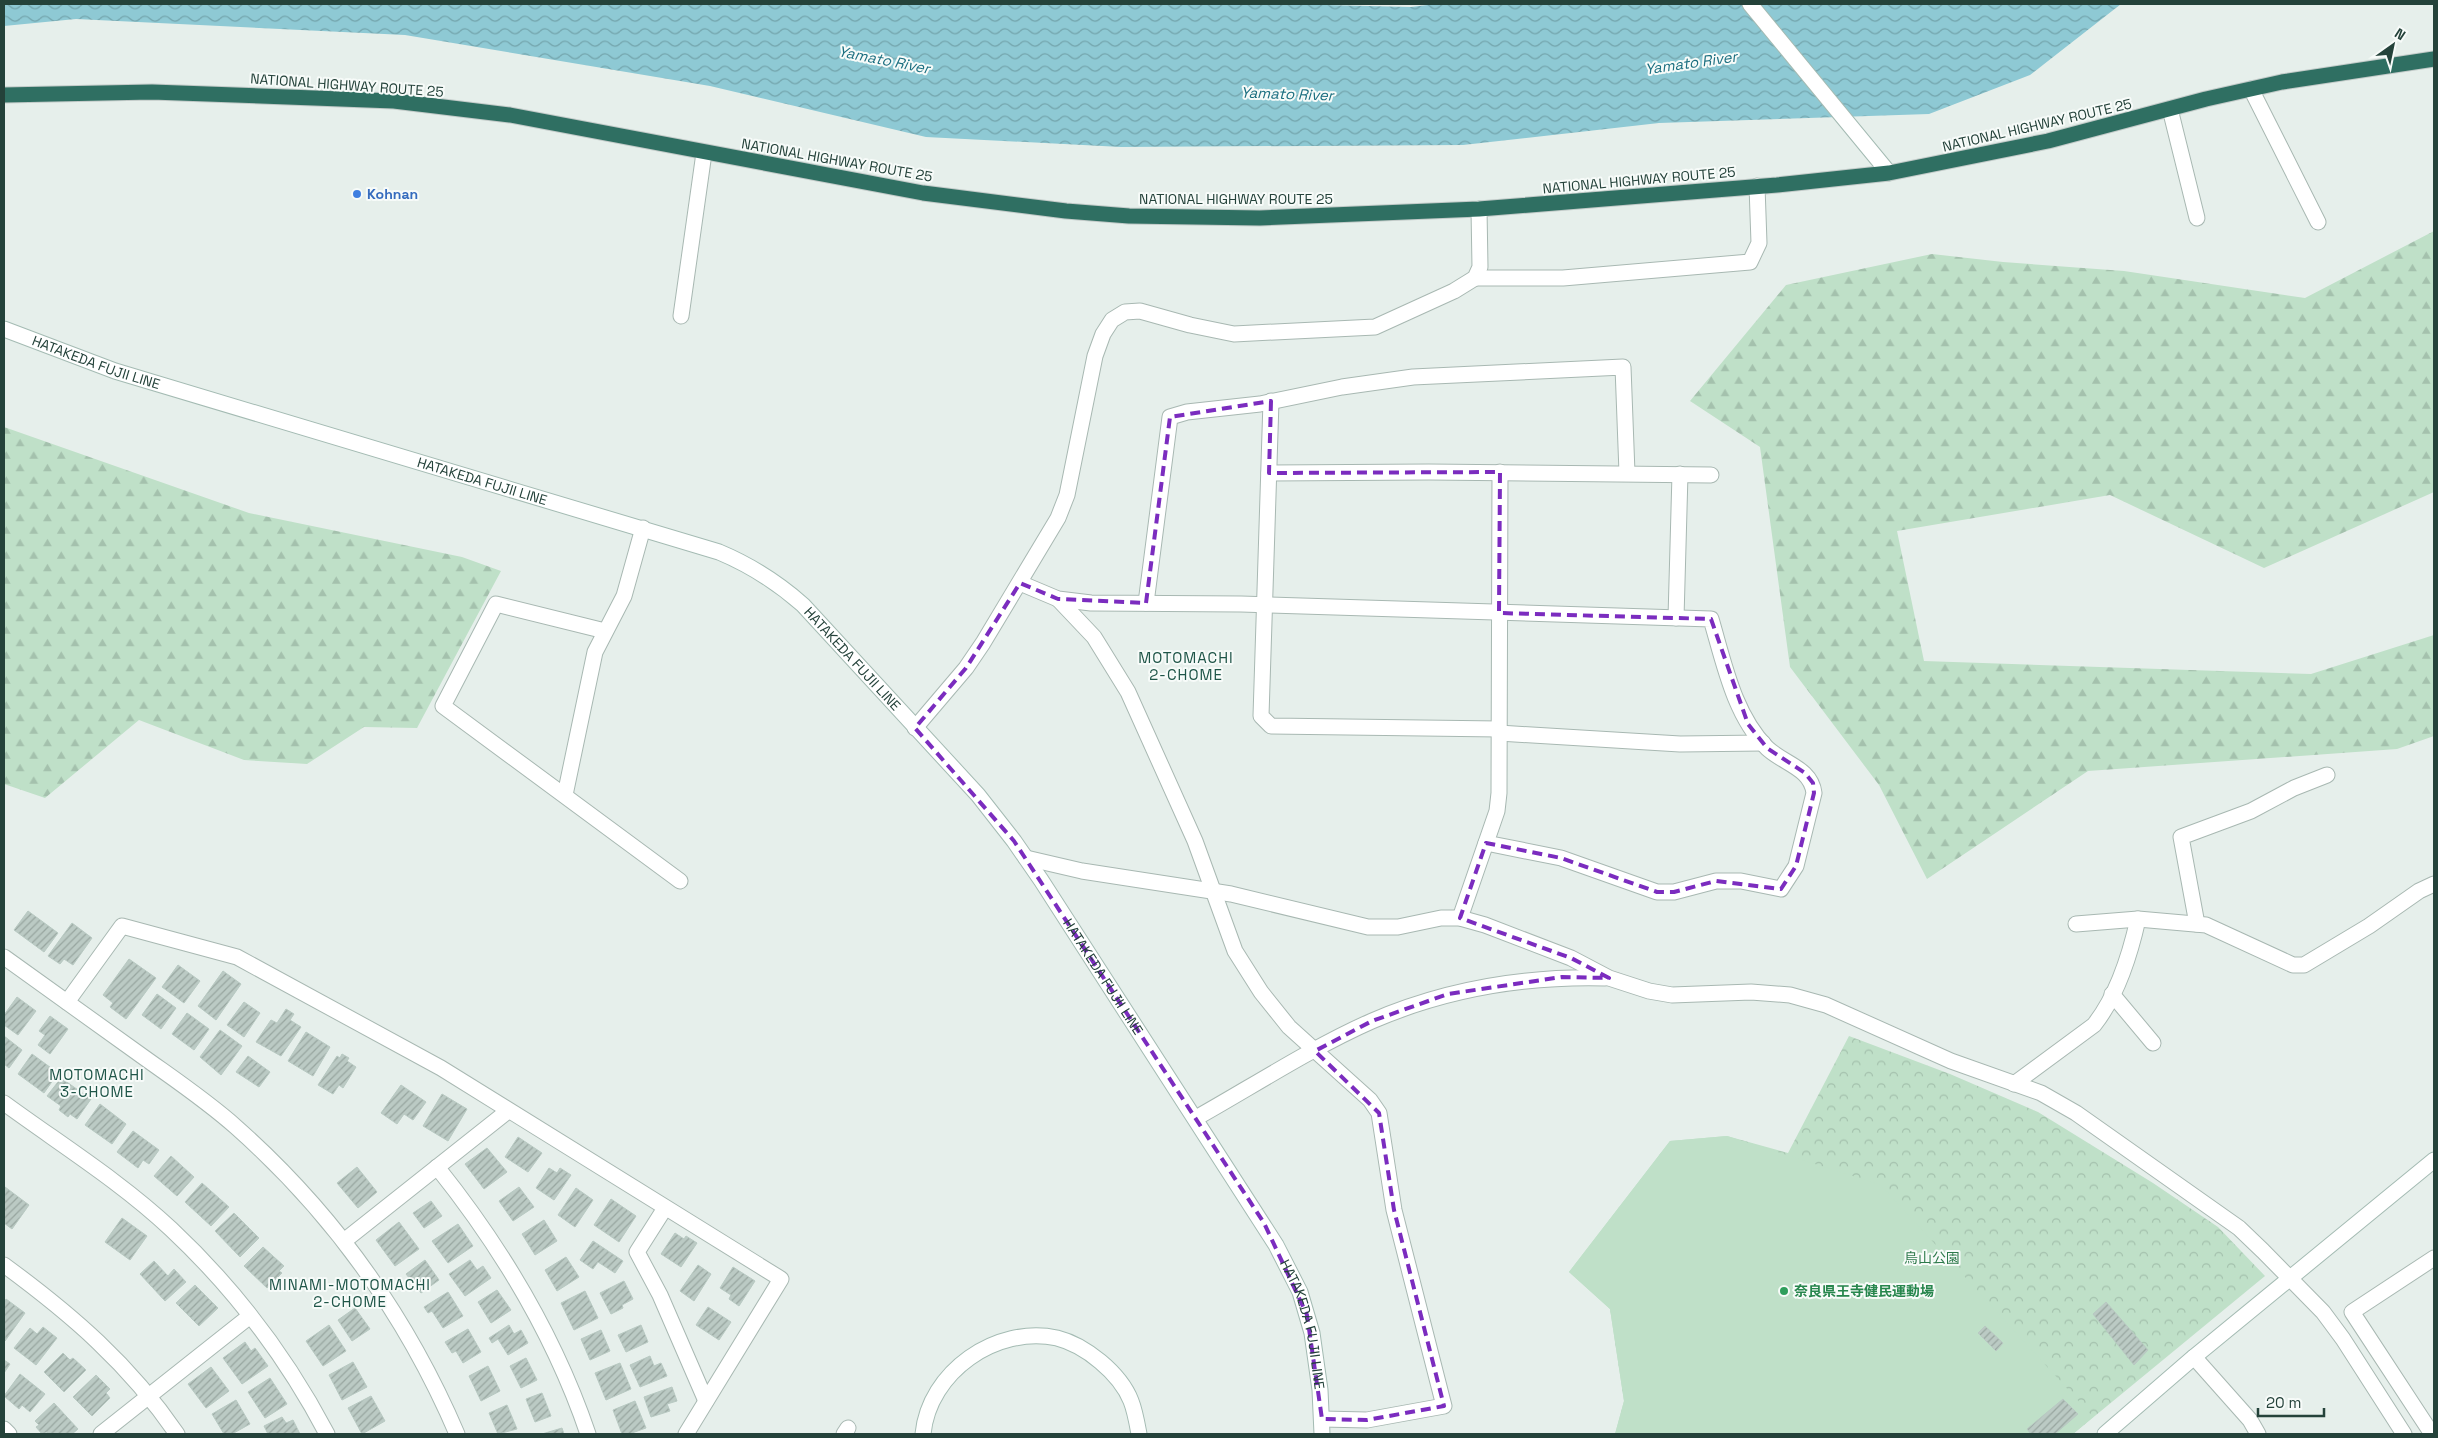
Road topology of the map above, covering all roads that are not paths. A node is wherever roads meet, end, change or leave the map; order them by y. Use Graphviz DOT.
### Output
graph roads {
  1 [pos="1750,4"];
  2 [pos="2434,59"];
  3 [pos="2251,89"];
  4 [pos="4,95"];
  5 [pos="2170,109"];
  6 [pos="704,153"];
  7 [pos="1889,173"];
  8 [pos="1757,186"];
  9 [pos="1479,209"];
  10 [pos="2197,218"];
  11 [pos="2318,222"];
  12 [pos="1474,278"];
  13 [pos="681,316"];
  14 [pos="4,329"];
  15 [pos="1271,401"];
  16 [pos="1500,472"];
  17 [pos="1269,473"];
  18 [pos="1627,473"];
  19 [pos="1680,474"];
  20 [pos="1711,475"];
  21 [pos="643,528"];
  22 [pos="1020,583"];
  23 [pos="1058,599"];
  24 [pos="1146,603"];
  25 [pos="1264,605"];
  26 [pos="1500,612"];
  27 [pos="1676,618"];
  28 [pos="605,631"];
  29 [pos="915,728"];
  30 [pos="1499,731"];
  31 [pos="1763,742"];
  32 [pos="2327,775"];
  33 [pos="565,796"];
  34 [pos="1486,843"];
  35 [pos="1026,858"];
  36 [pos="680,882"];
  37 [pos="2434,884"];
  38 [pos="1213,891"];
  39 [pos="1460,918"];
  40 [pos="2138,919"];
  41 [pos="2076,924"];
  42 [pos="2196,924"];
  43 [pos="4,957"];
  44 [pos="1609,978"];
  45 [pos="2112,994"];
  46 [pos="67,1002"];
  47 [pos="2153,1043"];
  48 [pos="1315,1051"];
  49 [pos="2014,1084"];
  50 [pos="4,1103"];
  51 [pos="508,1111"];
  52 [pos="1196,1118"];
  53 [pos="2434,1160"];
  54 [pos="437,1167"];
  55 [pos="665,1208"];
  56 [pos="344,1241"];
  57 [pos="2434,1258"];
  58 [pos="4,1265"];
  59 [pos="2293,1279"];
  60 [pos="250,1316"];
  61 [pos="2194,1357"];
  62 [pos="149,1397"];
  63 [pos="706,1401"];
  64 [pos="1322,1427"];
  65 [pos="4,1429"];
  66 [pos="9,1434"];
  67 [pos="101,1434"];
  68 [pos="177,1434"];
  69 [pos="327,1434"];
  70 [pos="457,1434"];
  71 [pos="588,1434"];
  72 [pos="686,1434"];
  73 [pos="924,1434"];
  74 [pos="1139,1434"];
  75 [pos="2105,1434"];
  76 [pos="2258,1434"];
  77 [pos="2404,1434"];
  78 [pos="2432,1434"];
  1 -- 7 [label="street"];
  2 -- 3 [label="highway, NATIONAL HIGHWAY ROUTE 25"];
  3 -- 5 [label="highway, NATIONAL HIGHWAY ROUTE 25"];
  3 -- 11 [label="street"];
  4 -- 6 [label="highway, NATIONAL HIGHWAY ROUTE 25"];
  5 -- 7 [label="highway, NATIONAL HIGHWAY ROUTE 25"];
  5 -- 10 [label="street"];
  6 -- 9 [label="highway, NATIONAL HIGHWAY ROUTE 25"];
  6 -- 13 [label="street"];
  7 -- 8 [label="highway, NATIONAL HIGHWAY ROUTE 25"];
  8 -- 9 [label="highway, NATIONAL HIGHWAY ROUTE 25"];
  8 -- 12 [label="street"];
  9 -- 12 [label="street"];
  12 -- 22 [label="street"];
  14 -- 21 [label="street, HATAKEDA FUJII LINE"];
  15 -- 17 [label="street"];
  15 -- 18 [label="street"];
  15 -- 24 [label="street"];
  16 -- 17 [label="street"];
  16 -- 18 [label="street"];
  16 -- 26 [label="street"];
  17 -- 25 [label="street"];
  18 -- 19 [label="street"];
  19 -- 20 [label="street"];
  19 -- 27 [label="street"];
  21 -- 28 [label="street"];
  21 -- 29 [label="street, HATAKEDA FUJII LINE"];
  22 -- 23 [label="street"];
  22 -- 29 [label="street"];
  23 -- 24 [label="street"];
  23 -- 38 [label="street"];
  24 -- 25 [label="street"];
  25 -- 26 [label="street"];
  25 -- 30 [label="street"];
  26 -- 27 [label="street"];
  26 -- 30 [label="street"];
  27 -- 31 [label="street"];
  28 -- 33 [label="street"];
  28 -- 33 [label="street"];
  29 -- 35 [label="street, HATAKEDA FUJII LINE"];
  30 -- 31 [label="street"];
  30 -- 34 [label="street"];
  31 -- 34 [label="street"];
  32 -- 42 [label="street"];
  33 -- 36 [label="street"];
  34 -- 39 [label="street"];
  35 -- 38 [label="street"];
  35 -- 52 [label="street, HATAKEDA FUJII LINE"];
  37 -- 42 [label="street"];
  38 -- 39 [label="street"];
  38 -- 48 [label="street"];
  39 -- 44 [label="street"];
  40 -- 41 [label="street"];
  40 -- 42 [label="street"];
  40 -- 45 [label="street"];
  43 -- 46 [label="street"];
  44 -- 48 [label="street"];
  44 -- 49 [label="street"];
  45 -- 47 [label="street"];
  45 -- 49 [label="street"];
  46 -- 51 [label="street"];
  46 -- 56 [label="street"];
  48 -- 52 [label="street"];
  48 -- 64 [label="street"];
  49 -- 59 [label="street"];
  50 -- 60 [label="street"];
  51 -- 54 [label="street"];
  51 -- 55 [label="street"];
  52 -- 64 [label="street, HATAKEDA FUJII LINE"];
  53 -- 59 [label="street"];
  54 -- 56 [label="street"];
  54 -- 71 [label="street"];
  55 -- 63 [label="street"];
  55 -- 63 [label="street"];
  56 -- 70 [label="street"];
  57 -- 78 [label="street"];
  58 -- 62 [label="street"];
  59 -- 61 [label="street"];
  59 -- 77 [label="street"];
  60 -- 62 [label="street"];
  60 -- 69 [label="street"];
  61 -- 75 [label="street"];
  61 -- 76 [label="street"];
  62 -- 67 [label="street"];
  62 -- 68 [label="street"];
  63 -- 72 [label="street"];
  65 -- 66 [label="street"];
  73 -- 74 [label="street"];
}
